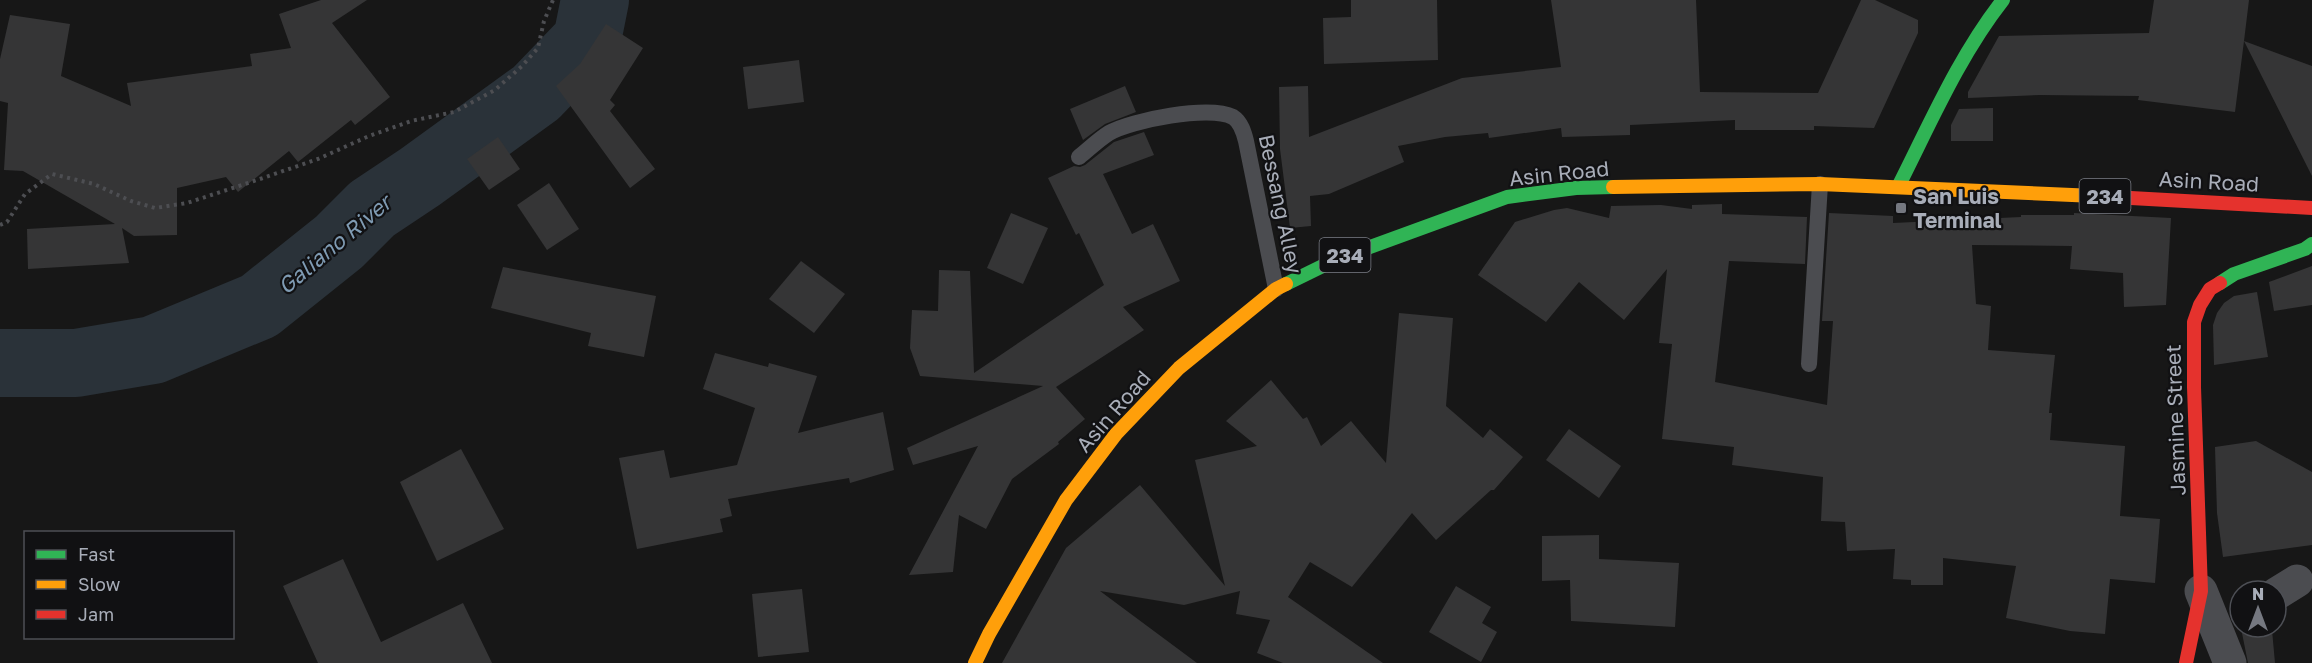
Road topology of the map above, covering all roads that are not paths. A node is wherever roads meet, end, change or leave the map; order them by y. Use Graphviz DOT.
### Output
graph roads {
  1 [pos="2003,0"];
  2 [pos="1079,157"];
  3 [pos="1820,184"];
  4 [pos="1898,187"];
  5 [pos="2312,208"];
  6 [pos="2312,244"];
  7 [pos="1276,289"];
  8 [pos="1809,364"];
  9 [pos="2201,591"];
  10 [pos="2228,623"];
  11 [pos="2229,639"];
  12 [pos="975,663"];
  13 [pos="2186,663"];
  14 [pos="2230,663"];
  1 -- 4 [label="main road"];
  2 -- 7 [label="lane, Bessang Alley"];
  3 -- 4 [label="main road, Asin Road / 234"];
  3 -- 7 [label="main road, Asin Road / 234"];
  3 -- 8 [label="lane"];
  4 -- 5 [label="main road, Asin Road / 234"];
  6 -- 9 [label="main road, Jasmine Street"];
  7 -- 12 [label="main road, Asin Road / 234"];
  9 -- 10 [label="street"];
  9 -- 13 [label="main road, Jasmine Street"];
  11 -- 14 [label="street"];
}
